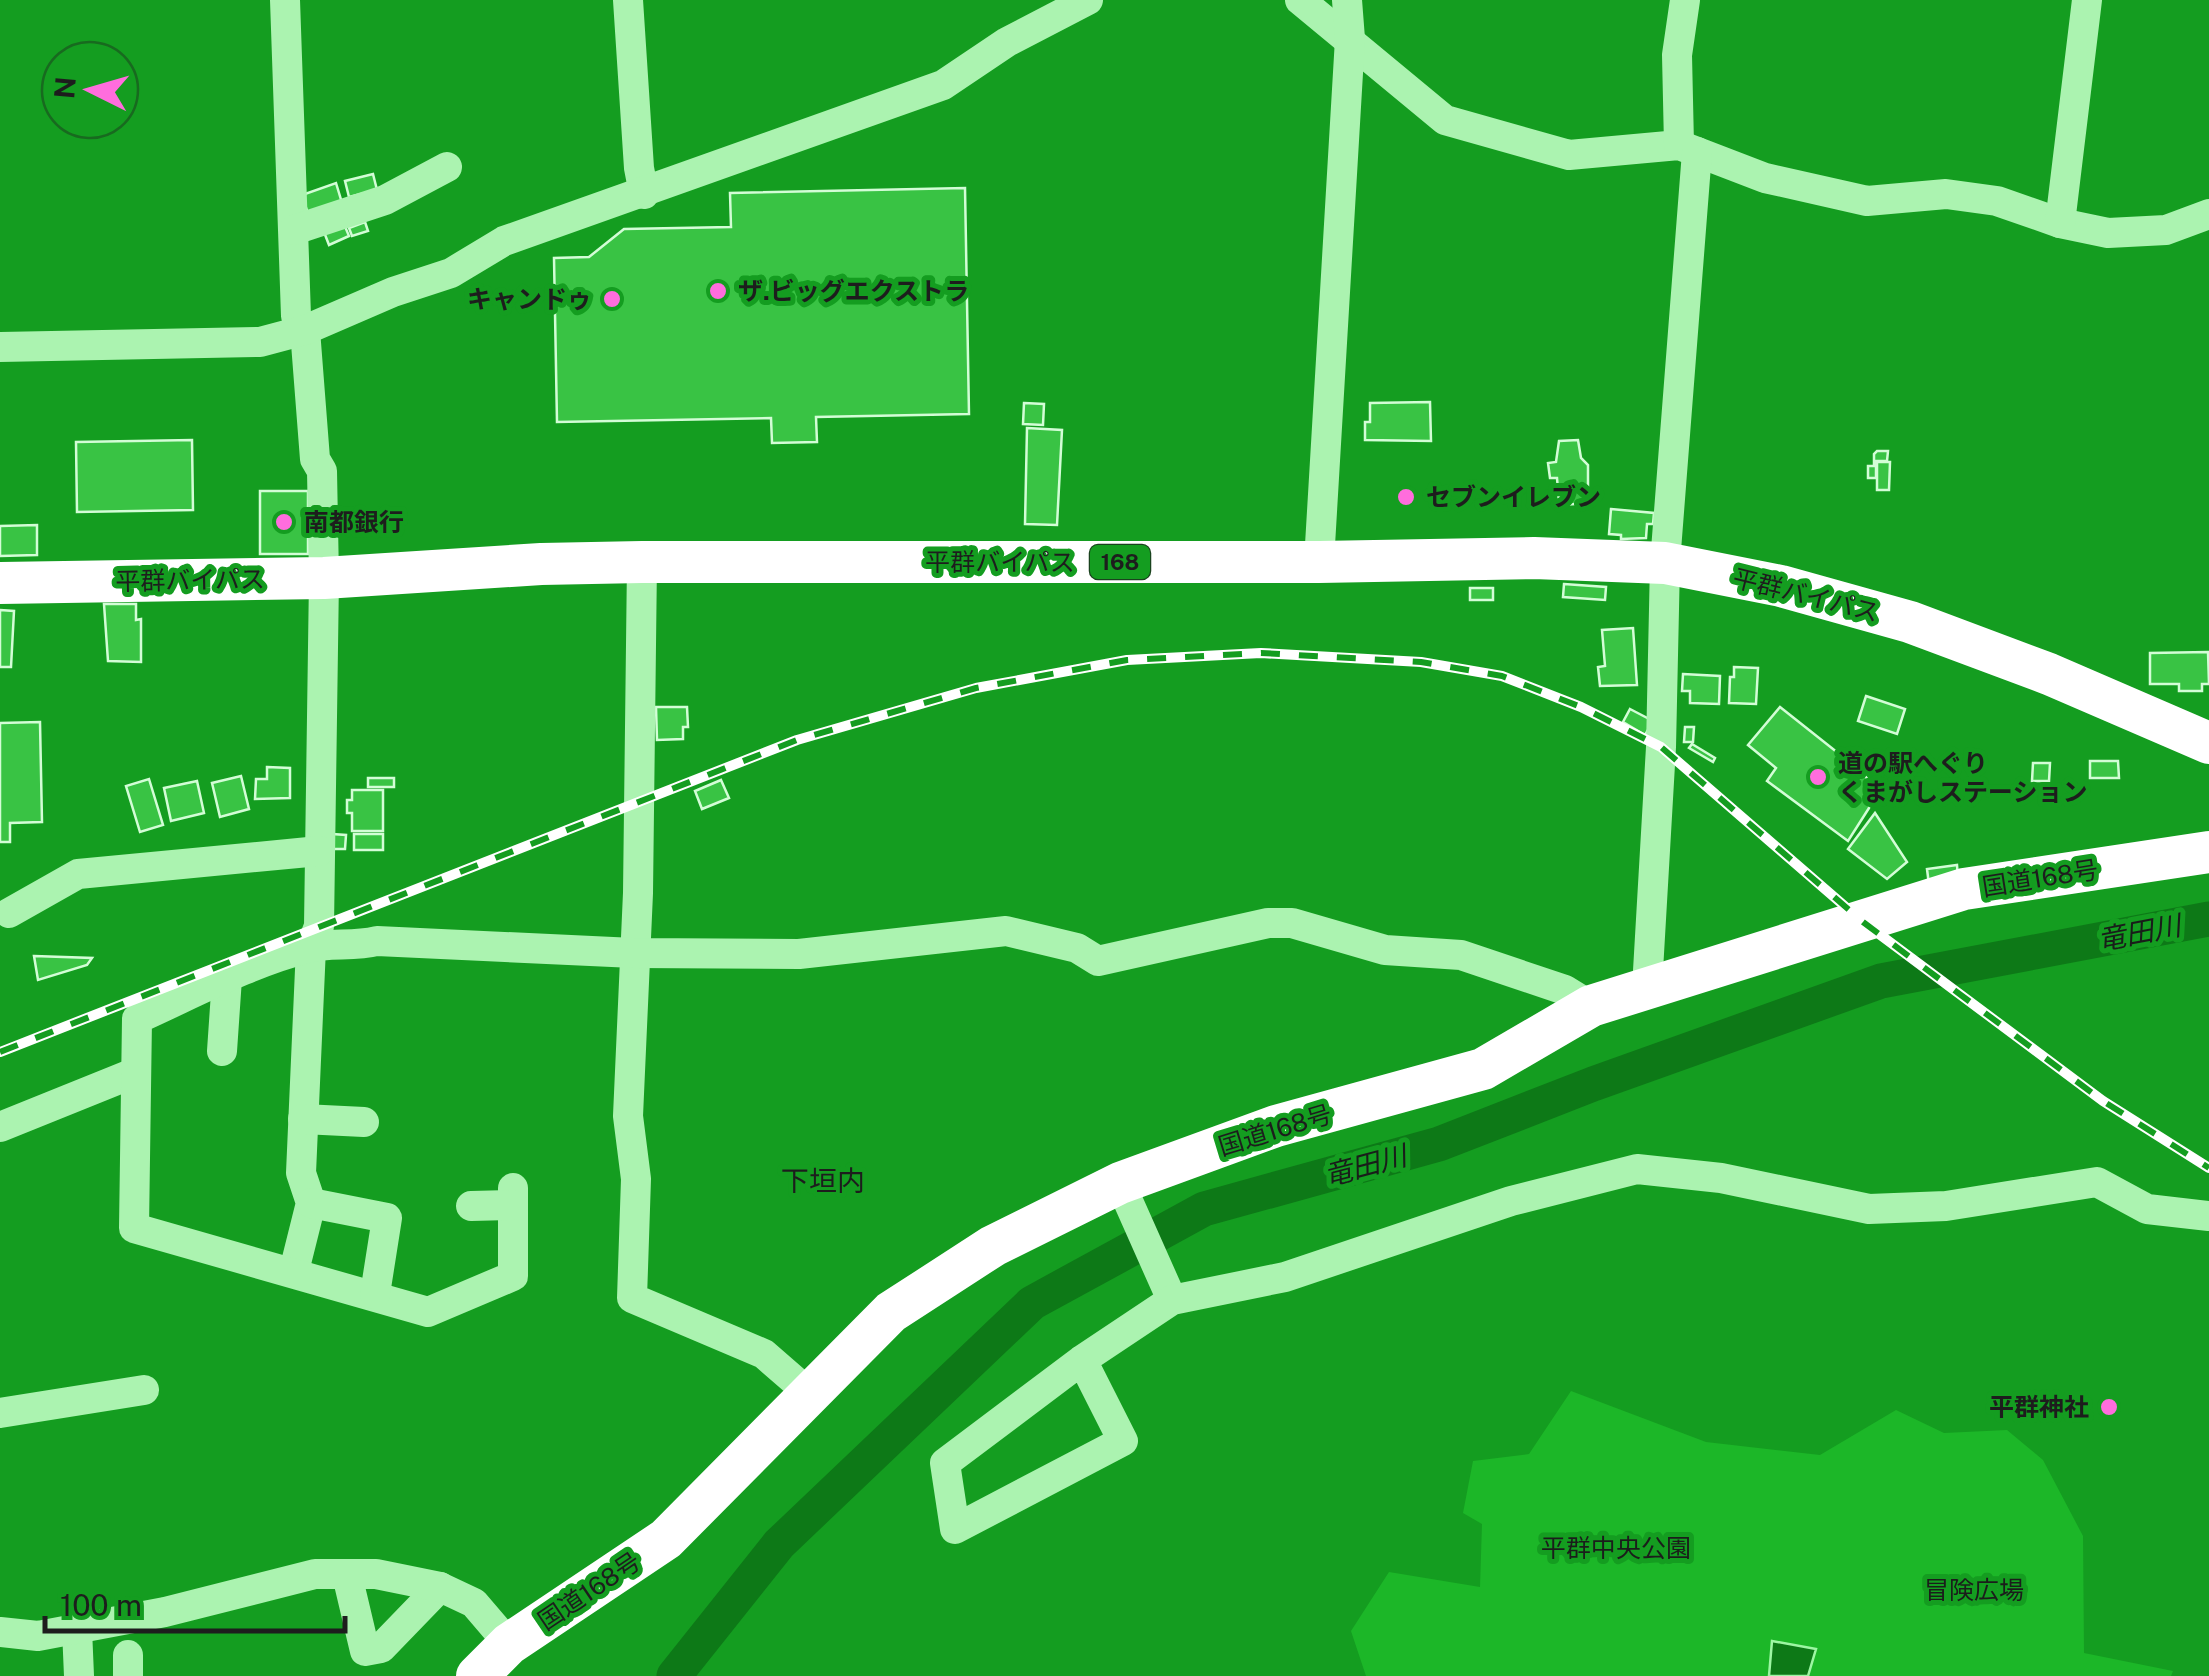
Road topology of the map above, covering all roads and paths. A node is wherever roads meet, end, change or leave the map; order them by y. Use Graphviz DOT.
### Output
graph roads {
  1 [pos="285,0"];
  2 [pos="628,0"];
  3 [pos="1088,0"];
  4 [pos="1300,0"];
  5 [pos="1347,0"];
  6 [pos="1685,0"];
  7 [pos="2087,0"];
  8 [pos="1350,39"];
  9 [pos="1688,149"];
  10 [pos="447,168"];
  11 [pos="644,194"];
  12 [pos="2209,214"];
  13 [pos="2060,224"];
  14 [pos="294,230"];
  15 [pos="305,330"];
  16 [pos="0,346"];
  17 [pos="642,562"];
  18 [pos="1319,562"];
  19 [pos="1666,564"];
  20 [pos="324,578"];
  21 [pos="0,583"];
  22 [pos="2209,743"];
  23 [pos="319,851"];
  24 [pos="2209,852"];
  25 [pos="8,912"];
  26 [pos="312,946"];
  27 [pos="634,952"];
  28 [pos="227,978"];
  29 [pos="1647,988"];
  30 [pos="1591,1006"];
  31 [pos="222,1051"];
  32 [pos="134,1073"];
  33 [pos="303,1119"];
  34 [pos="364,1122"];
  35 [pos="0,1127"];
  36 [pos="1129,1200"];
  37 [pos="311,1203"];
  38 [pos="470,1206"];
  39 [pos="2209,1216"];
  40 [pos="294,1271"];
  41 [pos="375,1294"];
  42 [pos="1172,1300"];
  43 [pos="1082,1360"];
  44 [pos="144,1390"];
  45 [pos="810,1394"];
  46 [pos="0,1413"];
  47 [pos="347,1574"];
  48 [pos="440,1587"];
  49 [pos="77,1629"];
  50 [pos="0,1632"];
  51 [pos="510,1644"];
  52 [pos="79,1676"];
  53 [pos="478,1676"];
  1 -- 14 [label="street"];
  2 -- 11 [label="street"];
  3 -- 11 [label="street"];
  4 -- 8 [label="street"];
  5 -- 8 [label="street"];
  6 -- 9 [label="street"];
  7 -- 13 [label="street"];
  8 -- 9 [label="street"];
  8 -- 18 [label="street"];
  9 -- 13 [label="street"];
  9 -- 19 [label="street"];
  10 -- 14 [label="street"];
  11 -- 15 [label="street"];
  12 -- 13 [label="street"];
  14 -- 15 [label="street"];
  15 -- 16 [label="street"];
  15 -- 20 [label="street"];
  17 -- 18 [label="highway, 平群バイパス / 168"];
  17 -- 20 [label="highway, 平群バイパス / 168"];
  17 -- 27 [label="street"];
  18 -- 19 [label="highway, 平群バイパス / 168"];
  19 -- 22 [label="highway, 平群バイパス / 168"];
  19 -- 29 [label="street"];
  20 -- 21 [label="highway, 平群バイパス / 168"];
  20 -- 23 [label="street"];
  23 -- 25 [label="street"];
  23 -- 26 [label="street"];
  24 -- 29 [label="highway, 国道168号"];
  26 -- 27 [label="street"];
  26 -- 28 [label="street"];
  26 -- 33 [label="street"];
  27 -- 30 [label="street"];
  27 -- 45 [label="street"];
  28 -- 31 [label="street"];
  28 -- 32 [label="street"];
  29 -- 30 [label="highway, 国道168号"];
  30 -- 36 [label="highway, 国道168号"];
  32 -- 35 [label="street"];
  32 -- 40 [label="street"];
  33 -- 34 [label="street"];
  33 -- 37 [label="street"];
  36 -- 42 [label="street"];
  36 -- 45 [label="highway, 国道168号"];
  37 -- 40 [label="street"];
  37 -- 41 [label="street"];
  38 -- 41 [label="street"];
  39 -- 42 [label="street"];
  40 -- 41 [label="street"];
  42 -- 43 [label="street"];
  43 -- 43 [label="street"];
  44 -- 46 [label="street"];
  45 -- 51 [label="highway, 国道168号"];
  47 -- 48 [label="street"];
  47 -- 48 [label="street"];
  47 -- 49 [label="street"];
  48 -- 51 [label="street"];
  49 -- 50 [label="street"];
  49 -- 52 [label="street"];
  51 -- 53 [label="highway, 国道168号"];
}
